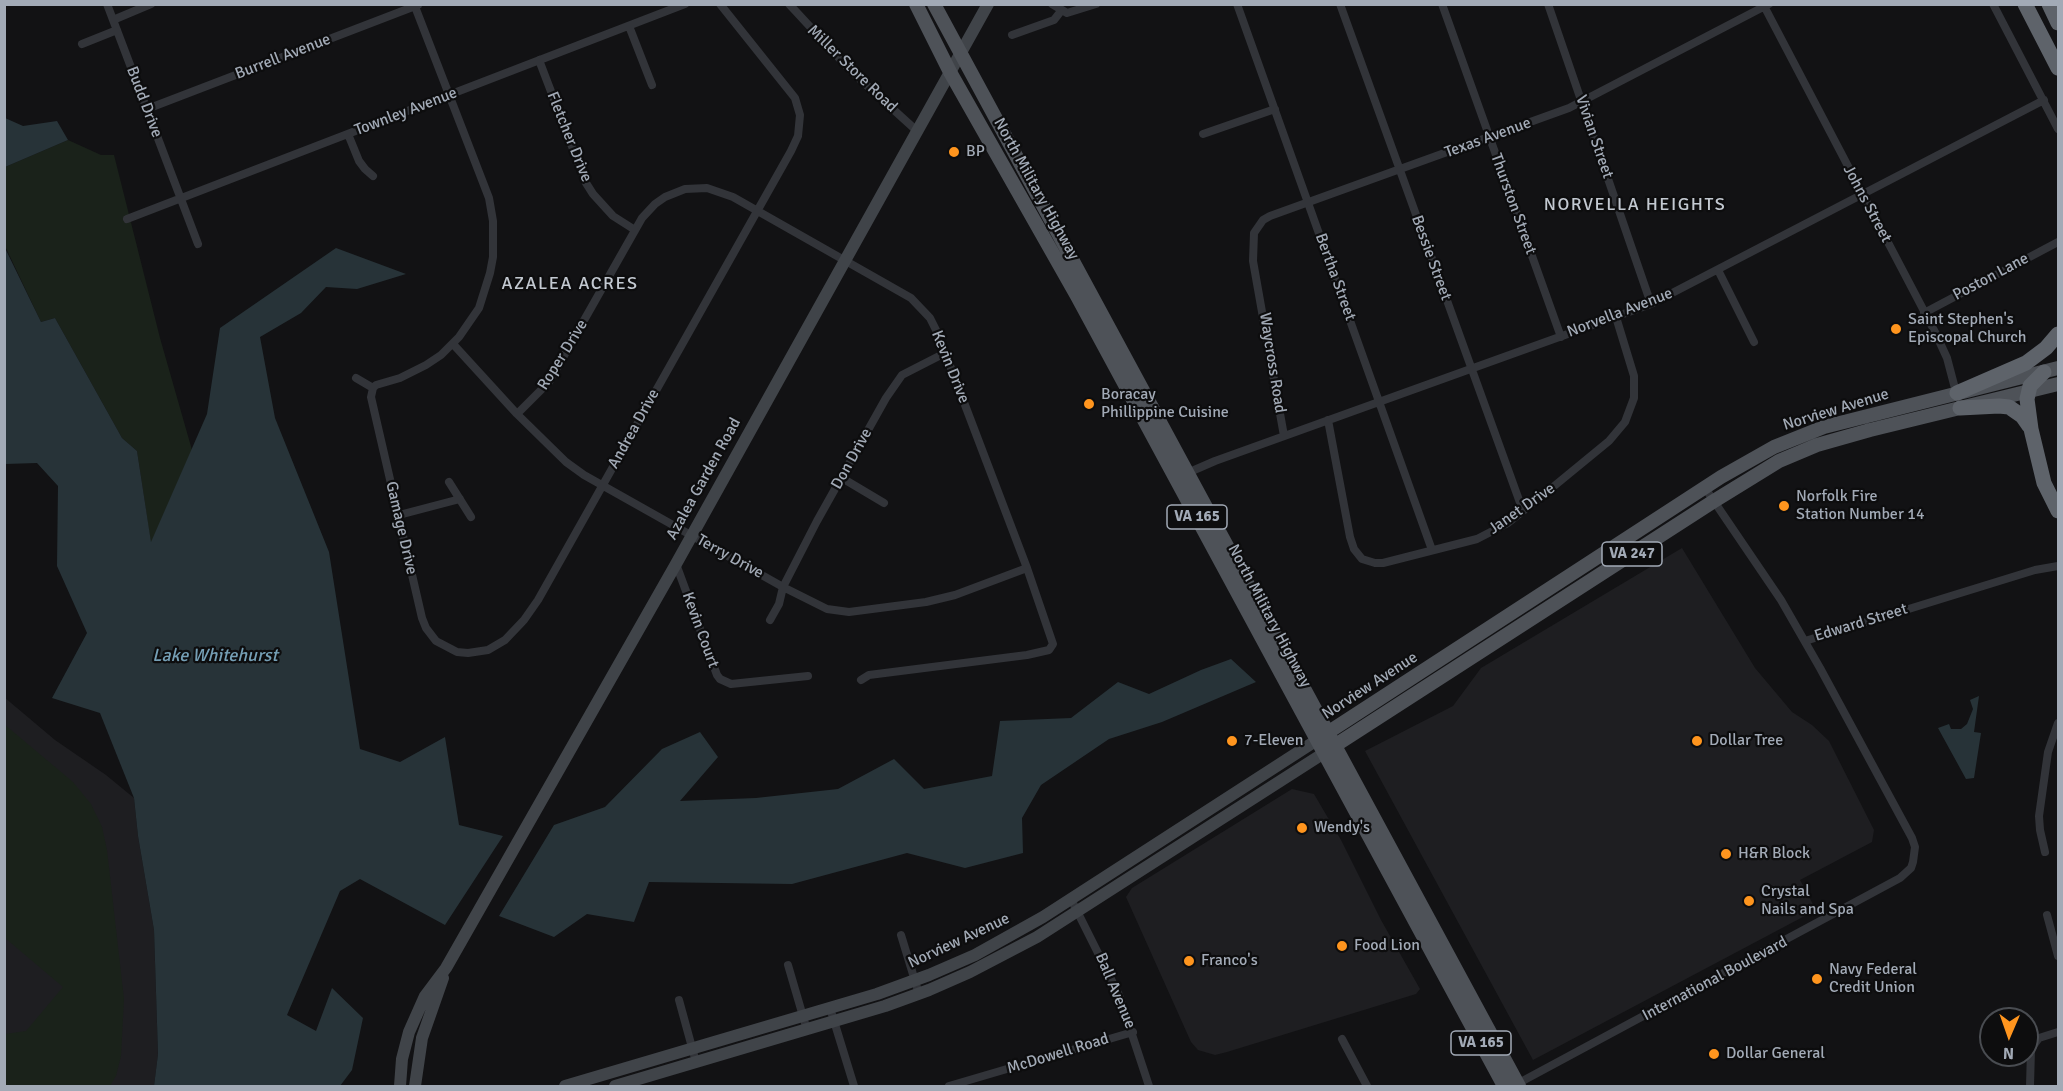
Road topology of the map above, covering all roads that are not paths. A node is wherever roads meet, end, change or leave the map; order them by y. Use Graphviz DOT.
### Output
graph roads {
  1 [pos="107,4"];
  2 [pos="152,4"];
  3 [pos="685,4"];
  4 [pos="720,4"];
  5 [pos="789,4"];
  6 [pos="916,4"];
  7 [pos="934,4"];
  8 [pos="988,4"];
  9 [pos="1052,4"];
  10 [pos="1096,4"];
  11 [pos="1237,4"];
  12 [pos="1340,4"];
  13 [pos="1442,4"];
  14 [pos="1548,4"];
  15 [pos="1993,4"];
  16 [pos="2025,4"];
  17 [pos="2049,4"];
  18 [pos="416,5"];
  19 [pos="1765,5"];
  20 [pos="1061,11"];
  21 [pos="113,20"];
  22 [pos="2058,23"];
  23 [pos="630,26"];
  24 [pos="117,30"];
  25 [pos="1012,36"];
  26 [pos="82,44"];
  27 [pos="960,53"];
  28 [pos="539,60"];
  29 [pos="2058,67"];
  30 [pos="951,72"];
  31 [pos="652,85"];
  32 [pos="449,95"];
  33 [pos="2044,100"];
  34 [pos="1582,102"];
  35 [pos="147,109"];
  36 [pos="1275,109"];
  37 [pos="2058,129"];
  38 [pos="917,131"];
  39 [pos="348,134"];
  40 [pos="1203,134"];
  41 [pos="1490,138"];
  42 [pos="1400,170"];
  43 [pos="373,176"];
  44 [pos="693,188"];
  45 [pos="1861,194"];
  46 [pos="181,199"];
  47 [pos="1308,203"];
  48 [pos="757,211"];
  49 [pos="127,219"];
  50 [pos="635,231"];
  51 [pos="2058,242"];
  52 [pos="198,244"];
  53 [pos="846,260"];
  54 [pos="1718,270"];
  55 [pos="1259,289"];
  56 [pos="1652,304"];
  57 [pos="1924,313"];
  58 [pos="1616,317"];
  59 [pos="2058,334"];
  60 [pos="1561,337"];
  61 [pos="1754,342"];
  62 [pos="453,344"];
  63 [pos="945,353"];
  64 [pos="1471,369"];
  65 [pos="2051,370"];
  66 [pos="356,378"];
  67 [pos="2058,384"];
  68 [pos="373,388"];
  69 [pos="2027,392"];
  70 [pos="1958,401"];
  71 [pos="1380,402"];
  72 [pos="517,414"];
  73 [pos="1328,420"];
  74 [pos="2031,429"];
  75 [pos="1284,436"];
  76 [pos="1182,476"];
  77 [pos="842,478"];
  78 [pos="449,482"];
  79 [pos="602,485"];
  80 [pos="1705,488"];
  81 [pos="460,499"];
  82 [pos="1714,501"];
  83 [pos="884,503"];
  84 [pos="1522,511"];
  85 [pos="2058,511"];
  86 [pos="399,515"];
  87 [pos="471,517"];
  88 [pos="692,535"];
  89 [pos="1432,550"];
  90 [pos="676,564"];
  91 [pos="2058,566"];
  92 [pos="1027,568"];
  93 [pos="783,587"];
  94 [pos="770,620"];
  95 [pos="1805,641"];
  96 [pos="457,652"];
  97 [pos="808,676"];
  98 [pos="861,680"];
  99 [pos="2058,723"];
  100 [pos="1322,736"];
  101 [pos="1329,749"];
  102 [pos="2045,852"];
  103 [pos="1071,899"];
  104 [pos="1078,912"];
  105 [pos="2048,915"];
  106 [pos="901,935"];
  107 [pos="2058,956"];
  108 [pos="788,965"];
  109 [pos="446,968"];
  110 [pos="915,980"];
  111 [pos="919,994"];
  112 [pos="679,1000"];
  113 [pos="830,1008"];
  114 [pos="803,1016"];
  115 [pos="834,1022"];
  116 [pos="807,1030"];
  117 [pos="1133,1032"];
  118 [pos="2058,1032"];
  119 [pos="1342,1040"];
  120 [pos="692,1049"];
  121 [pos="696,1062"];
  122 [pos="400,1086"];
  123 [pos="415,1086"];
  124 [pos="565,1086"];
  125 [pos="615,1086"];
  126 [pos="854,1086"];
  127 [pos="949,1086"];
  128 [pos="1149,1086"];
  129 [pos="1367,1086"];
  130 [pos="1513,1086"];
  131 [pos="2030,1086"];
  1 -- 21 [label="street, Budd Drive"];
  2 -- 21 [label="street"];
  3 -- 23 [label="street, Townley Avenue"];
  4 -- 48 [label="street, Andrea Drive"];
  5 -- 38 [label="street, Miller Store Road"];
  6 -- 30 [label="main road, North Military Highway / VA 165"];
  7 -- 27 [label="main road, North Military Highway / VA 165"];
  8 -- 27 [label="main road, Azalea Garden Road"];
  9 -- 20 [label="street"];
  10 -- 20 [label="street"];
  11 -- 36 [label="street, Bertha Street"];
  12 -- 42 [label="street, Bessie Street"];
  13 -- 41 [label="street, Thurston Street"];
  14 -- 34 [label="street, Vivian Street"];
  15 -- 33 [label="street"];
  16 -- 29 [label="highway"];
  17 -- 22 [label="highway"];
  18 -- 32 [label="street"];
  18 -- 35 [label="street, Burrell Avenue"];
  19 -- 34 [label="street, Texas Avenue"];
  19 -- 45 [label="street, Johns Street"];
  20 -- 25 [label="street"];
  21 -- 24 [label="street, Budd Drive"];
  23 -- 28 [label="street, Townley Avenue"];
  23 -- 31 [label="street"];
  24 -- 26 [label="street"];
  24 -- 35 [label="street, Budd Drive"];
  27 -- 30 [label="main road, Azalea Garden Road"];
  27 -- 76 [label="main road, North Military Highway / VA 165"];
  28 -- 32 [label="street, Townley Avenue"];
  28 -- 50 [label="street, Fletcher Drive"];
  30 -- 38 [label="main road, Azalea Garden Road"];
  30 -- 76 [label="main road, North Military Highway / VA 165"];
  32 -- 39 [label="street, Townley Avenue"];
  32 -- 62 [label="street"];
  33 -- 37 [label="street"];
  33 -- 45 [label="street, Norvella Avenue"];
  34 -- 41 [label="street, Texas Avenue"];
  34 -- 56 [label="street, Vivian Street"];
  35 -- 46 [label="street, Budd Drive"];
  36 -- 40 [label="street"];
  36 -- 47 [label="street, Bertha Street"];
  38 -- 53 [label="main road, Azalea Garden Road"];
  39 -- 43 [label="street"];
  39 -- 46 [label="street, Townley Avenue"];
  41 -- 42 [label="street, Texas Avenue"];
  41 -- 60 [label="street, Thurston Street"];
  42 -- 47 [label="street, Texas Avenue"];
  42 -- 64 [label="street, Bessie Street"];
  44 -- 48 [label="street, Kevin Drive"];
  44 -- 50 [label="street, Roper Drive"];
  45 -- 54 [label="street, Norvella Avenue"];
  45 -- 57 [label="street, Johns Street"];
  46 -- 49 [label="street, Townley Avenue"];
  46 -- 52 [label="street, Budd Drive"];
  47 -- 55 [label="street, Texas Avenue"];
  47 -- 71 [label="street, Bertha Street"];
  48 -- 53 [label="street, Kevin Drive"];
  48 -- 79 [label="street, Andrea Drive"];
  50 -- 72 [label="street, Roper Drive"];
  51 -- 57 [label="street, Poston Lane"];
  53 -- 63 [label="street, Kevin Drive"];
  53 -- 88 [label="main road, Azalea Garden Road"];
  54 -- 56 [label="street, Norvella Avenue"];
  54 -- 61 [label="street"];
  55 -- 75 [label="street, Waycross Road"];
  56 -- 58 [label="street, Norvella Avenue"];
  57 -- 70 [label="street, Johns Street"];
  58 -- 60 [label="street, Norvella Avenue"];
  58 -- 84 [label="street, Janet Drive"];
  59 -- 70 [label="highway"];
  60 -- 64 [label="street, Norvella Avenue"];
  62 -- 68 [label="street"];
  62 -- 72 [label="street, Terry Drive"];
  63 -- 77 [label="street, Don Drive"];
  63 -- 92 [label="street, Kevin Drive"];
  64 -- 71 [label="street, Norvella Avenue"];
  64 -- 84 [label="street, Bessie Street"];
  65 -- 69 [label="highway"];
  65 -- 70 [label="main road, Norview Avenue / VA 247"];
  66 -- 68 [label="street"];
  67 -- 69 [label="main road, Norview Avenue / VA 247"];
  68 -- 86 [label="street, Gamage Drive"];
  69 -- 70 [label="main road, Norview Avenue / VA 247"];
  69 -- 74 [label="highway"];
  70 -- 74 [label="highway"];
  70 -- 80 [label="main road, Norview Avenue / VA 247"];
  70 -- 82 [label="main road, Norview Avenue / VA 247"];
  71 -- 73 [label="street, Norvella Avenue"];
  71 -- 89 [label="street, Bertha Street"];
  72 -- 79 [label="street, Terry Drive"];
  73 -- 75 [label="street, Norvella Avenue"];
  73 -- 89 [label="street, Janet Drive"];
  74 -- 85 [label="highway"];
  75 -- 76 [label="street, Norvella Avenue"];
  76 -- 100 [label="main road, North Military Highway / VA 165"];
  77 -- 83 [label="street"];
  77 -- 93 [label="street, Don Drive"];
  78 -- 81 [label="street"];
  79 -- 88 [label="street, Terry Drive"];
  79 -- 96 [label="street, Andrea Drive"];
  80 -- 82 [label="street, Edward Street"];
  80 -- 100 [label="main road, Norview Avenue / VA 247"];
  81 -- 86 [label="street"];
  81 -- 87 [label="street"];
  82 -- 95 [label="street, Edward Street"];
  82 -- 101 [label="main road, Norview Avenue / VA 247"];
  84 -- 89 [label="street, Janet Drive"];
  86 -- 96 [label="street, Gamage Drive"];
  88 -- 90 [label="main road, Azalea Garden Road"];
  88 -- 93 [label="street, Terry Drive"];
  90 -- 97 [label="street, Kevin Court"];
  90 -- 109 [label="main road, Azalea Garden Road"];
  91 -- 95 [label="street, Edward Street"];
  92 -- 93 [label="street, Terry Drive"];
  92 -- 98 [label="street, Kevin Drive"];
  93 -- 94 [label="street, Don Drive"];
  95 -- 130 [label="street, International Boulevard"];
  99 -- 102 [label="street"];
  100 -- 101 [label="main road, North Military Highway / VA 165"];
  100 -- 103 [label="main road, Norview Avenue"];
  101 -- 104 [label="main road, Norview Avenue"];
  101 -- 130 [label="main road, North Military Highway / VA 165"];
  103 -- 104 [label="street, Ball Avenue"];
  103 -- 110 [label="main road, Norview Avenue"];
  104 -- 111 [label="main road, Norview Avenue"];
  104 -- 117 [label="street, Ball Avenue"];
  105 -- 107 [label="street"];
  106 -- 110 [label="street"];
  108 -- 114 [label="street"];
  109 -- 122 [label="main road, Azalea Garden Road"];
  109 -- 123 [label="main road, Azalea Garden Road"];
  110 -- 111 [label="street"];
  110 -- 113 [label="main road, Norview Avenue"];
  111 -- 115 [label="main road, Norview Avenue"];
  112 -- 120 [label="street"];
  113 -- 114 [label="main road, Norview Avenue"];
  113 -- 115 [label="street"];
  114 -- 116 [label="street"];
  114 -- 120 [label="main road, Norview Avenue"];
  115 -- 116 [label="main road, Norview Avenue"];
  115 -- 126 [label="street"];
  116 -- 121 [label="main road, Norview Avenue"];
  117 -- 127 [label="street, McDowell Road"];
  117 -- 128 [label="street, Ball Avenue"];
  118 -- 131 [label="street"];
  119 -- 129 [label="street"];
  120 -- 121 [label="street"];
  120 -- 124 [label="main road, Norview Avenue"];
  121 -- 125 [label="main road, Norview Avenue"];
}
